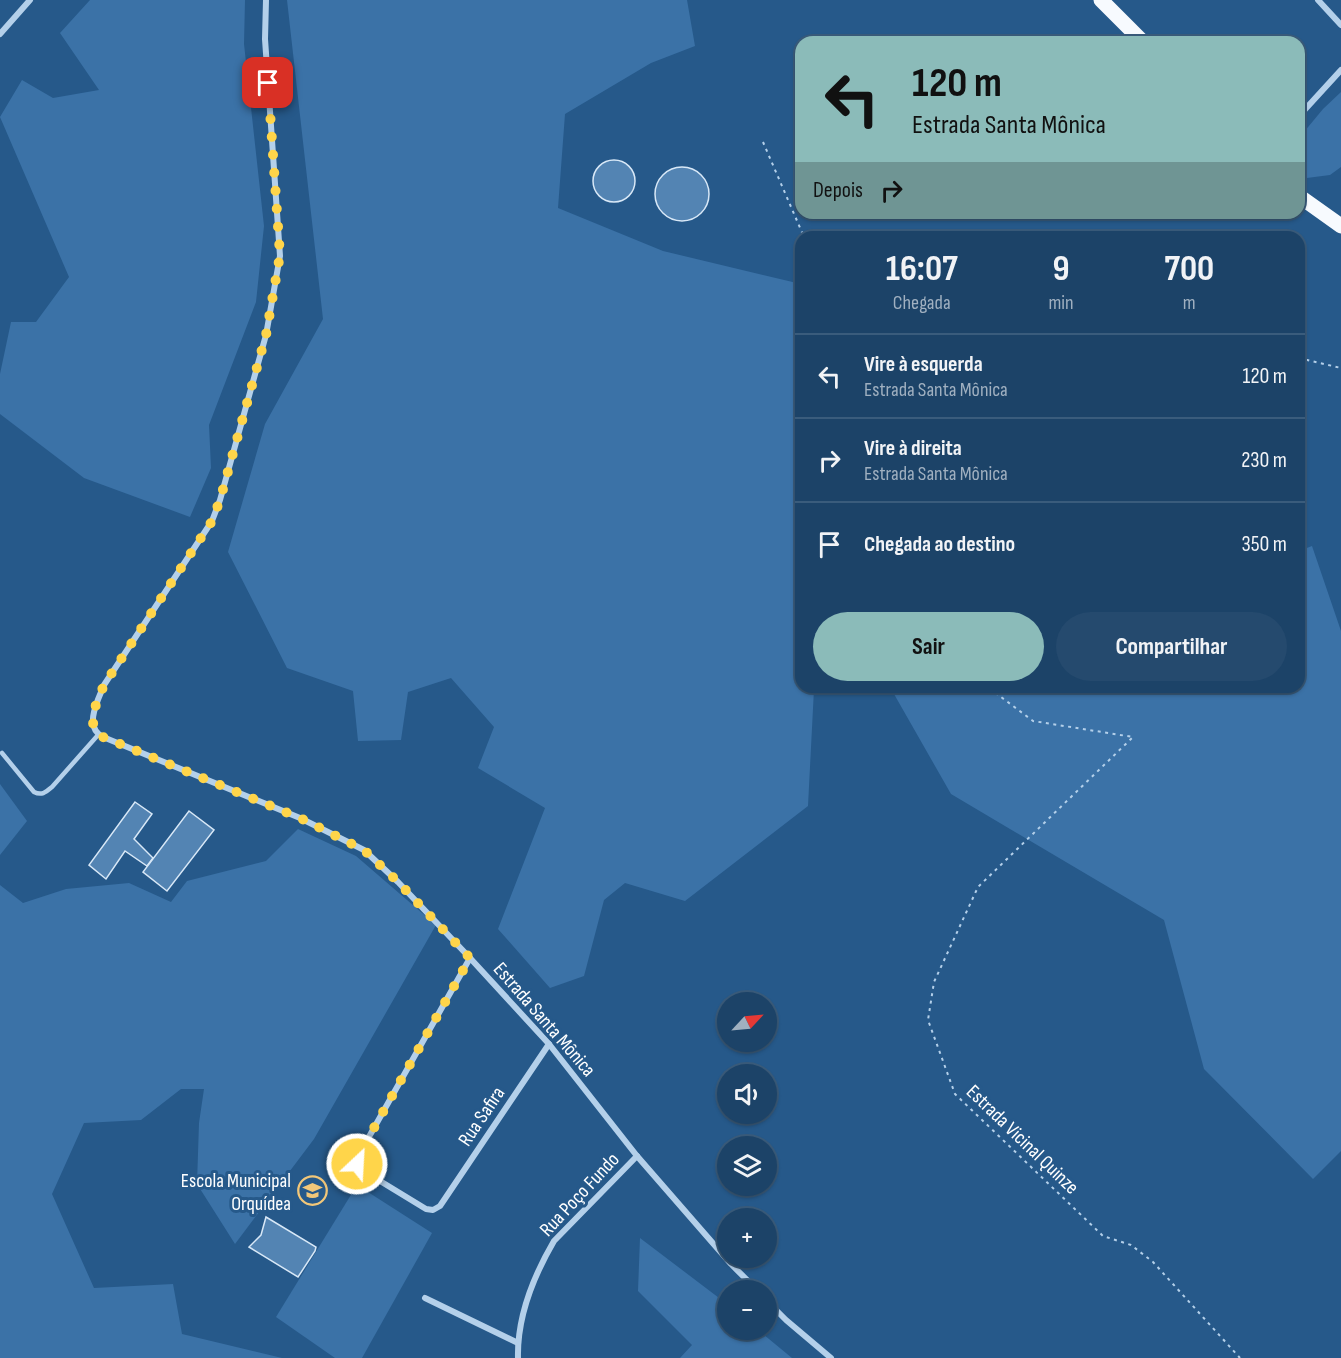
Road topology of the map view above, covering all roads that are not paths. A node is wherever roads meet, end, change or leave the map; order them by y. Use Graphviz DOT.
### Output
graph roads {
  1 [pos="30,0"];
  2 [pos="266,0"];
  3 [pos="1101,0"];
  4 [pos="1318,0"];
  5 [pos="1341,26"];
  6 [pos="0,34"];
  7 [pos="1137,36"];
  8 [pos="1341,70"];
  9 [pos="1305,109"];
  10 [pos="1305,200"];
  11 [pos="1341,226"];
  12 [pos="98,735"];
  13 [pos="2,753"];
  14 [pos="470,958"];
  15 [pos="549,1044"];
  16 [pos="637,1156"];
  17 [pos="747,1280"];
  18 [pos="425,1298"];
  19 [pos="777,1311"];
  20 [pos="518,1343"];
  21 [pos="518,1358"];
  22 [pos="831,1358"];
  1 -- 6 [label="street"];
  2 -- 12 [label="street"];
  3 -- 7 [label="main road"];
  4 -- 5 [label="street"];
  8 -- 9 [label="street"];
  10 -- 11 [label="main road"];
  12 -- 13 [label="lane"];
  12 -- 14 [label="street, Estrada Santa Mônica"];
  14 -- 15 [label="street, Estrada Santa Mônica"];
  14 -- 15 [label="street, Rua Safira"];
  15 -- 16 [label="street, Estrada Santa Mônica"];
  16 -- 17 [label="street, Estrada Santa Mônica"];
  16 -- 20 [label="street, Rua Poço Fundo"];
  18 -- 20 [label="street"];
  19 -- 22 [label="street"];
  20 -- 21 [label="street, Rua Poço Fundo"];
}
